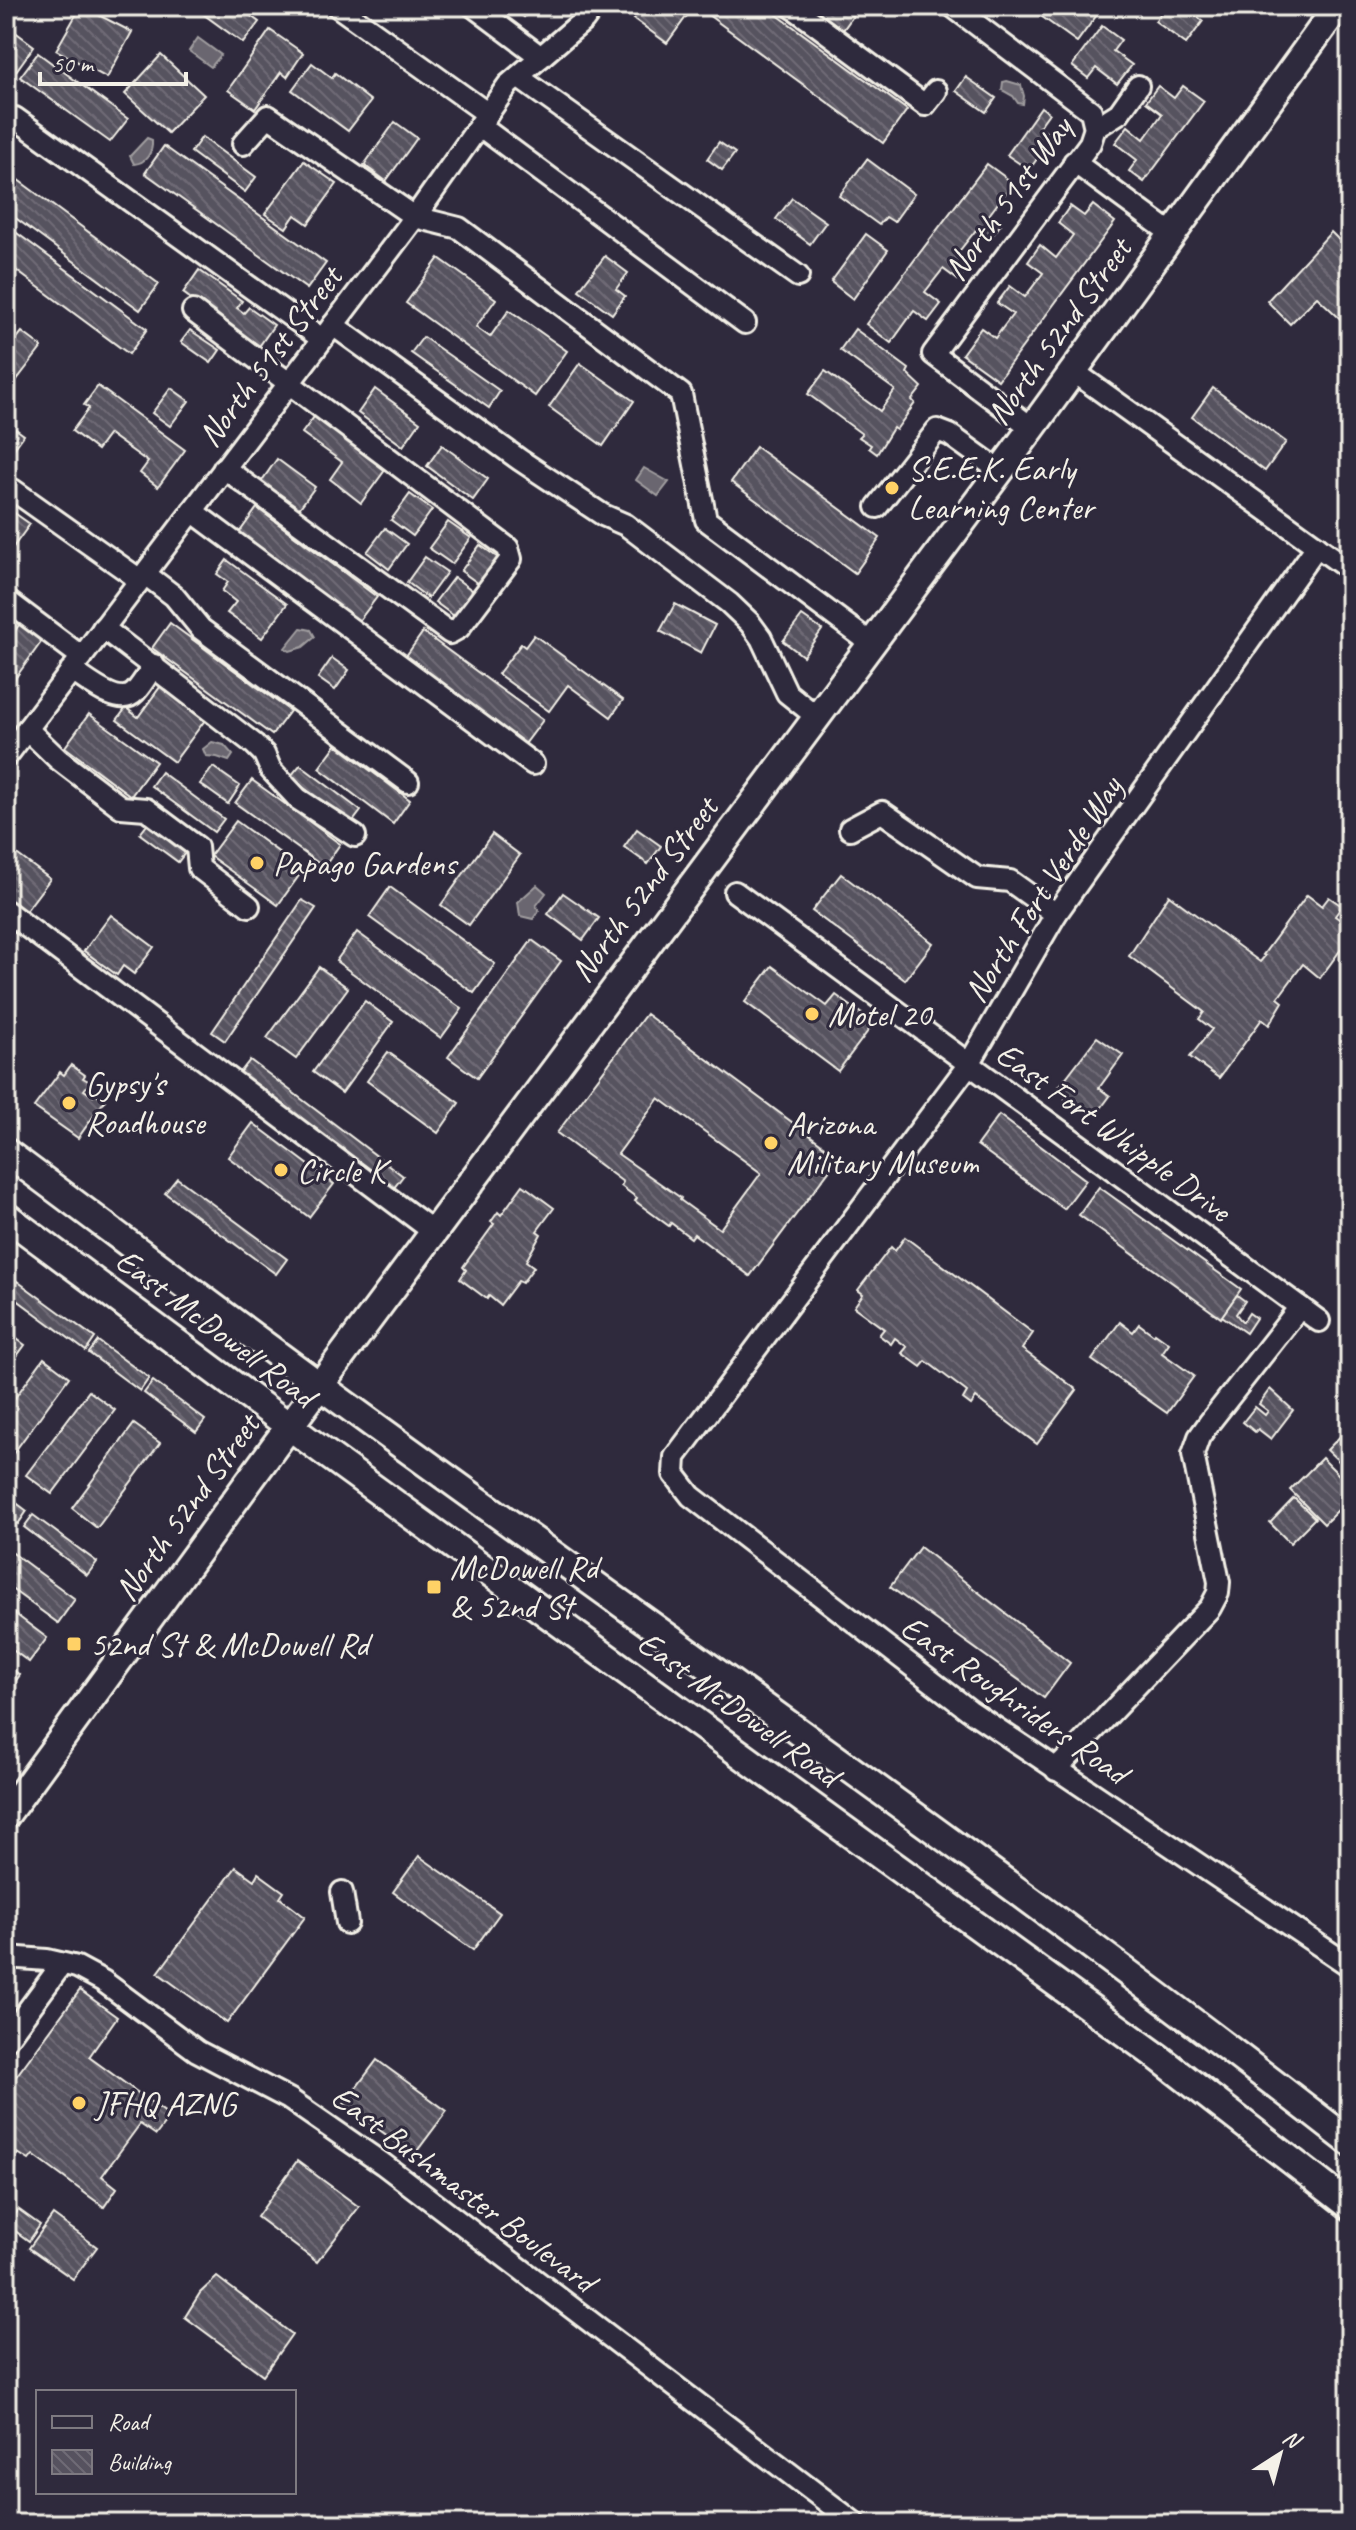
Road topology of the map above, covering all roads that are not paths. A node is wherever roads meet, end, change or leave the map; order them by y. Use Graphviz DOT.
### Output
graph roads {
  1 [pos="337,6"];
  2 [pos="473,6"];
  3 [pos="594,6"];
  4 [pos="791,6"];
  5 [pos="952,6"];
  6 [pos="1338,6"];
  7 [pos="541,57"];
  8 [pos="518,77"];
  9 [pos="1138,86"];
  10 [pos="936,91"];
  11 [pos="15,118"];
  12 [pos="484,120"];
  13 [pos="1095,128"];
  14 [pos="243,144"];
  15 [pos="1074,162"];
  16 [pos="415,217"];
  17 [pos="1172,234"];
  18 [pos="798,276"];
  19 [pos="193,311"];
  20 [pos="745,323"];
  21 [pos="328,332"];
  22 [pos="1073,371"];
  23 [pos="289,382"];
  24 [pos="1032,428"];
  25 [pos="224,468"];
  26 [pos="1000,471"];
  27 [pos="6,488"];
  28 [pos="877,507"];
  29 [pos="192,511"];
  30 [pos="1317,546"];
  31 [pos="1350,570"];
  32 [pos="142,577"];
  33 [pos="6,600"];
  34 [pos="103,628"];
  35 [pos="872,644"];
  36 [pos="76,664"];
  37 [pos="154,665"];
  38 [pos="817,717"];
  39 [pos="27,729"];
  40 [pos="6,757"];
  41 [pos="533,764"];
  42 [pos="408,782"];
  43 [pos="850,829"];
  44 [pos="355,836"];
  45 [pos="735,892"];
  46 [pos="249,906"];
  47 [pos="6,911"];
  48 [pos="1056,914"];
  49 [pos="969,1064"];
  50 [pos="6,1152"];
  51 [pos="6,1216"];
  52 [pos="434,1232"];
  53 [pos="1300,1307"];
  54 [pos="1319,1321"];
  55 [pos="320,1386"];
  56 [pos="290,1426"];
  57 [pos="675,1457"];
  58 [pos="1056,1770"];
  59 [pos="6,1815"];
  60 [pos="342,1892"];
  61 [pos="347,1923"];
  62 [pos="6,1957"];
  63 [pos="62,1964"];
  64 [pos="1350,1966"];
  65 [pos="6,2040"];
  66 [pos="1350,2142"];
  67 [pos="1350,2206"];
  68 [pos="856,2524"];
  1 -- 12 [label="street"];
  2 -- 7 [label="street"];
  3 -- 7 [label="street, North 51st Street"];
  4 -- 10 [label="street"];
  5 -- 13 [label="street"];
  6 -- 17 [label="main road, North 52nd Street"];
  7 -- 8 [label="street, North 51st Street"];
  8 -- 12 [label="street, North 51st Street"];
  8 -- 18 [label="street"];
  9 -- 13 [label="street, North 51st Way"];
  11 -- 21 [label="street"];
  12 -- 16 [label="street, North 51st Street"];
  12 -- 20 [label="street"];
  13 -- 15 [label="street, North 51st Way"];
  14 -- 16 [label="street"];
  15 -- 17 [label="street"];
  15 -- 24 [label="street, North 51st Way"];
  16 -- 21 [label="street, North 51st Street"];
  16 -- 35 [label="street"];
  17 -- 22 [label="main road, North 52nd Street"];
  19 -- 23 [label="street"];
  21 -- 23 [label="street, North 51st Street"];
  21 -- 38 [label="street"];
  22 -- 24 [label="main road, North 52nd Street"];
  22 -- 30 [label="street"];
  23 -- 25 [label="street, North 51st Street"];
  23 -- 25 [label="street"];
  24 -- 26 [label="main road, North 52nd Street"];
  25 -- 29 [label="street, North 51st Street"];
  26 -- 28 [label="street"];
  26 -- 35 [label="main road, North 52nd Street"];
  27 -- 32 [label="street"];
  29 -- 32 [label="street, North 51st Street"];
  29 -- 41 [label="street"];
  30 -- 31 [label="street"];
  30 -- 48 [label="street, North Fort Verde Way"];
  32 -- 34 [label="street, North 51st Street"];
  32 -- 42 [label="street"];
  33 -- 36 [label="street"];
  34 -- 36 [label="street, North 51st Street"];
  34 -- 37 [label="street"];
  35 -- 38 [label="main road, North 52nd Street"];
  36 -- 37 [label="street"];
  36 -- 39 [label="street, North 51st Street"];
  37 -- 44 [label="street"];
  38 -- 52 [label="main road, North 52nd Street"];
  39 -- 40 [label="street, North 51st Street"];
  39 -- 46 [label="street"];
  43 -- 48 [label="street"];
  45 -- 49 [label="street, East Fort Whipple Drive"];
  47 -- 52 [label="street"];
  48 -- 49 [label="street, North Fort Verde Way"];
  49 -- 53 [label="street, East Fort Whipple Drive"];
  49 -- 57 [label="street, North Fort Verde Way"];
  50 -- 55 [label="main road, East McDowell Road"];
  51 -- 56 [label="main road, East McDowell Road"];
  52 -- 55 [label="main road, North 52nd Street"];
  53 -- 54 [label="street, East Fort Whipple Drive"];
  53 -- 58 [label="street"];
  55 -- 56 [label="main road, North 52nd Street"];
  55 -- 66 [label="main road, East McDowell Road"];
  56 -- 59 [label="main road, North 52nd Street"];
  56 -- 67 [label="main road, East McDowell Road"];
  57 -- 58 [label="street, East Roughriders Road"];
  58 -- 64 [label="street, East Roughriders Road"];
  60 -- 61 [label="street"];
  62 -- 63 [label="street, East Bushmaster Boulevard"];
  63 -- 65 [label="street"];
  63 -- 68 [label="street, East Bushmaster Boulevard"];
}
